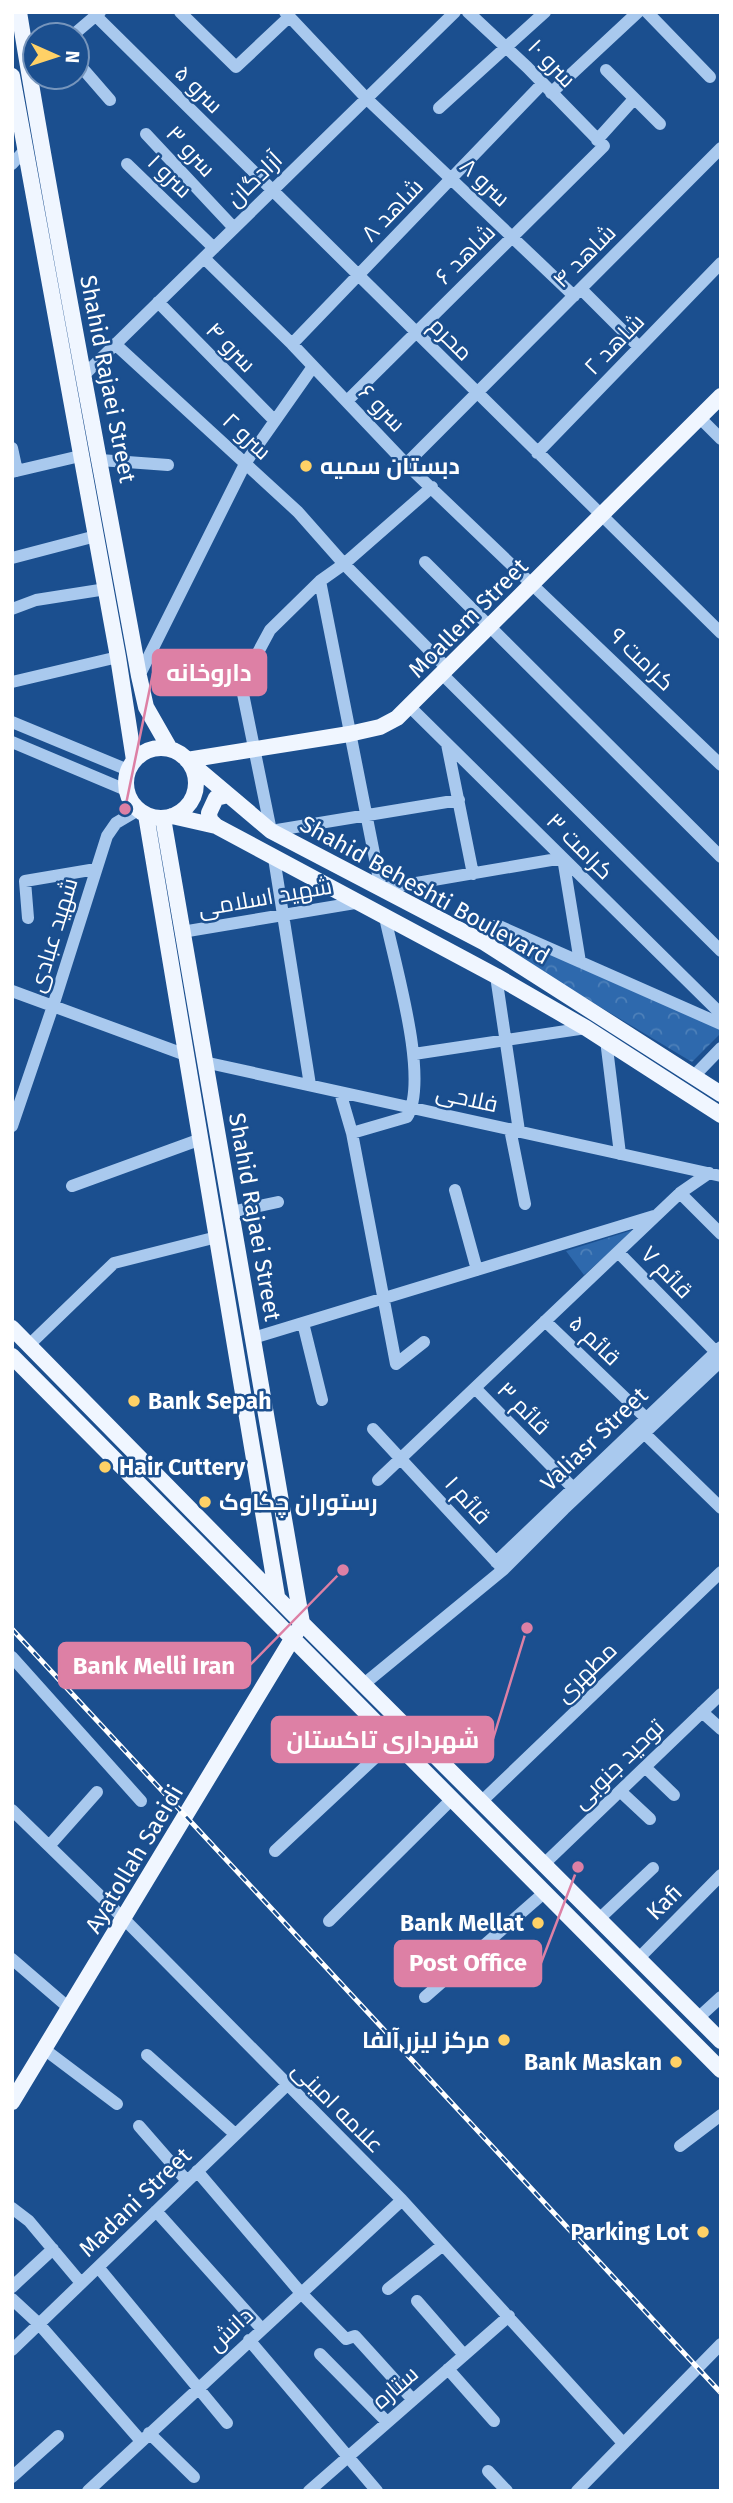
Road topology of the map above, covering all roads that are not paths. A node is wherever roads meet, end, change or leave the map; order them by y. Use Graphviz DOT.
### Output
graph roads {
  1 [pos="180,12"];
  2 [pos="456,12"];
  3 [pos="468,12"];
  4 [pos="545,12"];
  5 [pos="638,12"];
  6 [pos="647,12"];
  7 [pos="98,14"];
  8 [pos="287,15"];
  9 [pos="508,47"];
  10 [pos="606,70"];
  11 [pos="12,76"];
  12 [pos="710,76"];
  13 [pos="91,78"];
  14 [pos="547,88"];
  15 [pos="35,91"];
  16 [pos="367,99"];
  17 [pos="634,99"];
  18 [pos="110,100"];
  19 [pos="439,108"];
  20 [pos="660,124"];
  21 [pos="146,134"];
  22 [pos="600,143"];
  23 [pos="721,148"];
  24 [pos="25,150"];
  25 [pos="12,164"];
  26 [pos="127,164"];
  27 [pos="451,179"];
  28 [pos="272,191"];
  29 [pos="234,228"];
  30 [pos="513,237"];
  31 [pos="214,248"];
  32 [pos="204,258"];
  33 [pos="721,263"];
  34 [pos="358,276"];
  35 [pos="577,292"];
  36 [pos="158,302"];
  37 [pos="416,333"];
  38 [pos="115,344"];
  39 [pos="292,344"];
  40 [pos="639,347"];
  41 [pos="312,368"];
  42 [pos="74,378"];
  43 [pos="477,393"];
  44 [pos="721,396"];
  45 [pos="347,401"];
  46 [pos="699,417"];
  47 [pos="275,421"];
  48 [pos="721,439"];
  49 [pos="12,448"];
  50 [pos="537,453"];
  51 [pos="80,456"];
  52 [pos="100,460"];
  53 [pos="246,463"];
  54 [pos="406,464"];
  55 [pos="168,465"];
  56 [pos="15,471"];
  57 [pos="432,487"];
  58 [pos="601,516"];
  59 [pos="96,536"];
  60 [pos="12,558"];
  61 [pos="425,562"];
  62 [pos="344,564"];
  63 [pos="320,581"];
  64 [pos="533,584"];
  65 [pos="106,589"];
  66 [pos="12,609"];
  67 [pos="491,626"];
  68 [pos="721,633"];
  69 [pos="118,657"];
  70 [pos="445,672"];
  71 [pos="139,676"];
  72 [pos="12,682"];
  73 [pos="410,707"];
  74 [pos="12,722"];
  75 [pos="349,734"];
  76 [pos="12,742"];
  77 [pos="447,744"];
  78 [pos="254,748"];
  79 [pos="170,749"];
  80 [pos="187,760"];
  81 [pos="131,765"];
  82 [pos="721,765"];
  83 [pos="126,790"];
  84 [pos="228,795"];
  85 [pos="459,800"];
  86 [pos="142,812"];
  87 [pos="366,816"];
  88 [pos="167,817"];
  89 [pos="216,826"];
  90 [pos="271,831"];
  91 [pos="721,857"];
  92 [pos="274,858"];
  93 [pos="563,858"];
  94 [pos="96,869"];
  95 [pos="473,874"];
  96 [pos="381,890"];
  97 [pos="355,903"];
  98 [pos="284,915"];
  99 [pos="385,917"];
  100 [pos="28,918"];
  101 [pos="182,932"];
  102 [pos="485,943"];
  103 [pos="721,951"];
  104 [pos="580,961"];
  105 [pos="496,976"];
  106 [pos="12,991"];
  107 [pos="53,1006"];
  108 [pos="721,1014"];
  109 [pos="721,1024"];
  110 [pos="586,1028"];
  111 [pos="606,1040"];
  112 [pos="505,1041"];
  113 [pos="721,1048"];
  114 [pos="414,1054"];
  115 [pos="186,1055"];
  116 [pos="204,1062"];
  117 [pos="694,1076"];
  118 [pos="310,1085"];
  119 [pos="340,1092"];
  120 [pos="721,1094"];
  121 [pos="412,1108"];
  122 [pos="721,1115"];
  123 [pos="12,1126"];
  124 [pos="514,1130"];
  125 [pos="352,1133"];
  126 [pos="201,1139"];
  127 [pos="620,1154"];
  128 [pos="715,1175"];
  129 [pos="72,1186"];
  130 [pos="455,1191"];
  131 [pos="680,1193"];
  132 [pos="278,1202"];
  133 [pos="525,1205"];
  134 [pos="231,1212"];
  135 [pos="657,1215"];
  136 [pos="721,1234"];
  137 [pos="217,1237"];
  138 [pos="618,1252"];
  139 [pos="477,1270"];
  140 [pos="382,1299"];
  141 [pos="545,1321"];
  142 [pos="303,1323"];
  143 [pos="12,1328"];
  144 [pos="253,1338"];
  145 [pos="424,1342"];
  146 [pos="29,1345"];
  147 [pos="719,1353"];
  148 [pos="12,1356"];
  149 [pos="475,1388"];
  150 [pos="322,1400"];
  151 [pos="646,1418"];
  152 [pos="373,1429"];
  153 [pos="644,1433"];
  154 [pos="124,1441"];
  155 [pos="109,1453"];
  156 [pos="402,1457"];
  157 [pos="159,1477"];
  158 [pos="378,1480"];
  159 [pos="573,1488"];
  160 [pos="146,1491"];
  161 [pos="721,1508"];
  162 [pos="269,1544"];
  163 [pos="244,1562"];
  164 [pos="500,1566"];
  165 [pos="721,1572"];
  166 [pos="277,1596"];
  167 [pos="274,1619"];
  168 [pos="302,1623"];
  169 [pos="294,1639"];
  170 [pos="12,1657"];
  171 [pos="364,1684"];
  172 [pos="721,1694"];
  173 [pos="702,1712"];
  174 [pos="721,1729"];
  175 [pos="394,1740"];
  176 [pos="645,1767"];
  177 [pos="97,1791"];
  178 [pos="620,1791"];
  179 [pos="674,1795"];
  180 [pos="452,1798"];
  181 [pos="142,1801"];
  182 [pos="481,1802"];
  183 [pos="12,1810"];
  184 [pos="650,1819"];
  185 [pos="49,1846"];
  186 [pos="275,1851"];
  187 [pos="544,1864"];
  188 [pos="653,1868"];
  189 [pos="721,1875"];
  190 [pos="545,1892"];
  191 [pos="124,1919"];
  192 [pos="599,1920"];
  193 [pos="329,1921"];
  194 [pos="12,1959"];
  195 [pos="638,1959"];
  196 [pos="425,1997"];
  197 [pos="721,1997"];
  198 [pos="69,2008"];
  199 [pos="698,2018"];
  200 [pos="721,2041"];
  201 [pos="44,2049"];
  202 [pos="147,2055"];
  203 [pos="721,2070"];
  204 [pos="18,2081"];
  205 [pos="286,2085"];
  206 [pos="12,2102"];
  207 [pos="117,2104"];
  208 [pos="721,2115"];
  209 [pos="139,2126"];
  210 [pos="235,2134"];
  211 [pos="680,2146"];
  212 [pos="197,2171"];
  213 [pos="187,2181"];
  214 [pos="402,2200"];
  215 [pos="12,2208"];
  216 [pos="156,2211"];
  217 [pos="443,2245"];
  218 [pos="53,2249"];
  219 [pos="98,2267"];
  220 [pos="82,2283"];
  221 [pos="12,2287"];
  222 [pos="388,2289"];
  223 [pos="301,2293"];
  224 [pos="12,2299"];
  225 [pos="417,2301"];
  226 [pos="509,2316"];
  227 [pos="39,2324"];
  228 [pos="261,2328"];
  229 [pos="249,2340"];
  230 [pos="721,2344"];
  231 [pos="12,2350"];
  232 [pos="320,2354"];
  233 [pos="464,2355"];
  234 [pos="448,2369"];
  235 [pos="198,2388"];
  236 [pos="413,2400"];
  237 [pos="494,2421"];
  238 [pos="387,2422"];
  239 [pos="227,2423"];
  240 [pos="58,2436"];
  241 [pos="145,2437"];
  242 [pos="623,2443"];
  243 [pos="348,2456"];
  244 [pos="488,2471"];
  245 [pos="12,2477"];
  246 [pos="194,2477"];
  247 [pos="12,2485"];
  248 [pos="17,2491"];
  249 [pos="88,2491"];
  250 [pos="309,2491"];
  251 [pos="377,2491"];
  252 [pos="507,2491"];
  253 [pos="577,2491"];
  1 -- 8 [label="street"];
  2 -- 16 [label="street, آزادگان"];
  3 -- 9 [label="street, سرو ۱۰"];
  4 -- 9 [label="street"];
  5 -- 14 [label="street, شاهد ۸"];
  6 -- 12 [label="street"];
  7 -- 28 [label="street, سرو ۵"];
  8 -- 16 [label="street, سرو ۸"];
  9 -- 14 [label="street, سرو ۱۰"];
  9 -- 19 [label="street"];
  10 -- 17 [label="street"];
  11 -- 24 [label="main road, Shahid Rajaei Street"];
  13 -- 18 [label="street"];
  14 -- 22 [label="street, سرو ۱۰"];
  14 -- 27 [label="street, شاهد ۸"];
  15 -- 42 [label="main road, Shahid Rajaei Street"];
  16 -- 27 [label="street, سرو ۸"];
  16 -- 28 [label="street, آزادگان"];
  17 -- 20 [label="street"];
  17 -- 22 [label="street, شاهد ۶"];
  21 -- 29 [label="street, سرو ۳"];
  22 -- 30 [label="street, شاهد ۶"];
  23 -- 35 [label="street, شاهد ۴"];
  24 -- 25 [label="street"];
  24 -- 42 [label="main road, Shahid Rajaei Street"];
  26 -- 31 [label="street, سرو ۱"];
  27 -- 30 [label="street, سرو ۸"];
  27 -- 34 [label="street, شاهد ۸"];
  28 -- 29 [label="street, آزادگان"];
  28 -- 34 [label="street, محرم"];
  29 -- 31 [label="street, آزادگان"];
  30 -- 35 [label="street, سرو ۸"];
  30 -- 37 [label="street, شاهد ۶"];
  31 -- 32 [label="street, آزادگان"];
  32 -- 36 [label="street, آزادگان"];
  32 -- 39 [label="street, سرو ۶"];
  33 -- 40 [label="street, شاهد ۲"];
  34 -- 37 [label="street, محرم"];
  34 -- 39 [label="street, شاهد ۸"];
  35 -- 40 [label="street, سرو ۸"];
  35 -- 43 [label="street, شاهد ۴"];
  36 -- 38 [label="street, آزادگان"];
  36 -- 47 [label="street, سرو ۴"];
  37 -- 43 [label="street, محرم"];
  37 -- 45 [label="street, شاهد ۶"];
  38 -- 42 [label="street, آزادگان"];
  38 -- 53 [label="street, سرو ۲"];
  39 -- 41 [label="street, سرو ۶"];
  40 -- 50 [label="street, شاهد ۲"];
  41 -- 45 [label="street, سرو ۶"];
  41 -- 47 [label="street"];
  42 -- 51 [label="main road, Shahid Rajaei Street"];
  42 -- 52 [label="main road, Shahid Rajaei Street"];
  43 -- 50 [label="street, محرم"];
  43 -- 54 [label="street, شاهد ۴"];
  44 -- 46 [label="main road, Moallem Street"];
  45 -- 54 [label="street, سرو ۶"];
  46 -- 48 [label="street"];
  46 -- 58 [label="main road, Moallem Street"];
  47 -- 53 [label="street"];
  49 -- 56 [label="street"];
  50 -- 58 [label="street, محرم"];
  51 -- 56 [label="street"];
  51 -- 59 [label="main road, Shahid Rajaei Street"];
  52 -- 55 [label="street"];
  52 -- 71 [label="main road, Shahid Rajaei Street"];
  53 -- 62 [label="street, سرو ۲"];
  53 -- 71 [label="street"];
  54 -- 57 [label="street, سرو ۶"];
  57 -- 62 [label="street"];
  57 -- 64 [label="street, سرو ۶"];
  58 -- 64 [label="main road, Moallem Street"];
  58 -- 68 [label="street, محرم"];
  59 -- 60 [label="street"];
  59 -- 65 [label="main road, Shahid Rajaei Street"];
  61 -- 67 [label="street"];
  62 -- 63 [label="street"];
  62 -- 70 [label="street, سرو ۲"];
  63 -- 75 [label="street"];
  63 -- 78 [label="street"];
  64 -- 67 [label="main road, Moallem Street"];
  64 -- 82 [label="street, کرامت ۹"];
  65 -- 66 [label="street"];
  65 -- 69 [label="main road, Shahid Rajaei Street"];
  67 -- 70 [label="main road, Moallem Street"];
  67 -- 91 [label="street"];
  69 -- 72 [label="street"];
  69 -- 81 [label="main road, Shahid Rajaei Street"];
  70 -- 73 [label="main road, Moallem Street"];
  70 -- 103 [label="street, سرو ۲"];
  71 -- 79 [label="main road, Shahid Rajaei Street"];
  73 -- 75 [label="main road, Moallem Street"];
  73 -- 77 [label="street, کرامت ۳"];
  74 -- 81 [label="street"];
  75 -- 78 [label="main road, Moallem Street"];
  75 -- 87 [label="street"];
  76 -- 83 [label="street"];
  77 -- 85 [label="street"];
  77 -- 93 [label="street, کرامت ۳"];
  78 -- 80 [label="main road, Moallem Street"];
  78 -- 90 [label="street"];
  79 -- 80 [label="main road"];
  79 -- 81 [label="main road"];
  80 -- 84 [label="main road, Shahid Beheshti Boulevard"];
  80 -- 88 [label="main road"];
  81 -- 83 [label="main road"];
  83 -- 86 [label="main road"];
  84 -- 89 [label="main road"];
  84 -- 90 [label="main road, Shahid Beheshti Boulevard"];
  85 -- 87 [label="street"];
  85 -- 95 [label="street"];
  86 -- 88 [label="main road"];
  86 -- 94 [label="street, شهید عبادی"];
  86 -- 115 [label="main road, Shahid Rajaei Street"];
  87 -- 90 [label="street"];
  87 -- 96 [label="street"];
  88 -- 89 [label="main road, Shahid Beheshti Boulevard"];
  88 -- 101 [label="main road, Shahid Rajaei Street"];
  89 -- 92 [label="main road, Shahid Beheshti Boulevard"];
  90 -- 96 [label="main road, Shahid Beheshti Boulevard"];
  92 -- 97 [label="main road, Shahid Beheshti Boulevard"];
  92 -- 98 [label="street"];
  93 -- 95 [label="street"];
  93 -- 104 [label="street"];
  93 -- 108 [label="street, کرامت ۳"];
  94 -- 100 [label="street"];
  94 -- 107 [label="street, شهید عبادی"];
  95 -- 96 [label="street"];
  96 -- 102 [label="main road, Shahid Beheshti Boulevard"];
  97 -- 98 [label="street, شهید اسلامی"];
  97 -- 99 [label="main road, Shahid Beheshti Boulevard"];
  98 -- 101 [label="street, شهید اسلامی"];
  98 -- 118 [label="street"];
  99 -- 105 [label="main road, Shahid Beheshti Boulevard"];
  99 -- 114 [label="street"];
  101 -- 116 [label="main road, Shahid Rajaei Street"];
  102 -- 104 [label="street"];
  102 -- 117 [label="main road, Shahid Beheshti Boulevard"];
  104 -- 109 [label="street"];
  105 -- 110 [label="main road, Shahid Beheshti Boulevard"];
  105 -- 112 [label="street"];
  106 -- 107 [label="street"];
  107 -- 115 [label="street"];
  107 -- 123 [label="street, شهید عبادی"];
  110 -- 111 [label="main road, Shahid Beheshti Boulevard"];
  110 -- 112 [label="street"];
  111 -- 122 [label="main road, Shahid Beheshti Boulevard"];
  111 -- 127 [label="street"];
  112 -- 114 [label="street"];
  112 -- 124 [label="street"];
  113 -- 117 [label="street"];
  114 -- 121 [label="street"];
  115 -- 126 [label="main road, Shahid Rajaei Street"];
  116 -- 118 [label="street, فلاحی"];
  116 -- 134 [label="main road, Shahid Rajaei Street"];
  117 -- 120 [label="main road, Shahid Beheshti Boulevard"];
  118 -- 119 [label="street, فلاحی"];
  119 -- 121 [label="street, فلاحی"];
  119 -- 125 [label="street"];
  121 -- 124 [label="street, فلاحی"];
  121 -- 125 [label="street"];
  124 -- 127 [label="street, فلاحی"];
  124 -- 133 [label="street"];
  125 -- 140 [label="street"];
  126 -- 129 [label="street"];
  126 -- 137 [label="main road, Shahid Rajaei Street"];
  127 -- 128 [label="street, فلاحی"];
  128 -- 131 [label="street"];
  130 -- 139 [label="street"];
  131 -- 135 [label="street"];
  131 -- 136 [label="street"];
  132 -- 134 [label="street"];
  134 -- 144 [label="main road, Shahid Rajaei Street"];
  135 -- 138 [label="street"];
  135 -- 139 [label="street"];
  137 -- 146 [label="street"];
  137 -- 162 [label="main road, Shahid Rajaei Street"];
  138 -- 141 [label="street"];
  138 -- 147 [label="street, قائم ۷"];
  139 -- 140 [label="street"];
  140 -- 142 [label="street"];
  140 -- 145 [label="street"];
  141 -- 149 [label="street"];
  141 -- 151 [label="street, قائم ۵"];
  142 -- 144 [label="street"];
  142 -- 150 [label="street"];
  143 -- 146 [label="main road"];
  144 -- 168 [label="main road, Shahid Rajaei Street"];
  146 -- 154 [label="main road"];
  147 -- 151 [label="street, Valiasr Street"];
  147 -- 153 [label="street"];
  148 -- 155 [label="main road"];
  149 -- 156 [label="street"];
  149 -- 159 [label="street, قائم ۳"];
  151 -- 159 [label="street, Valiasr Street"];
  152 -- 156 [label="street, قائم ۱"];
  153 -- 161 [label="street"];
  153 -- 164 [label="street"];
  154 -- 155 [label="main road"];
  154 -- 157 [label="main road"];
  155 -- 160 [label="main road"];
  156 -- 158 [label="street"];
  156 -- 164 [label="street, قائم ۱"];
  157 -- 160 [label="main road"];
  157 -- 163 [label="main road"];
  159 -- 164 [label="street, Valiasr Street"];
  160 -- 167 [label="main road"];
  162 -- 163 [label="main road"];
  162 -- 166 [label="main road, Shahid Rajaei Street"];
  163 -- 166 [label="main road"];
  164 -- 171 [label="street, Valiasr Street"];
  165 -- 182 [label="street, مطهری"];
  166 -- 167 [label="main road, Shahid Rajaei Street"];
  166 -- 168 [label="main road"];
  167 -- 169 [label="main road"];
  168 -- 169 [label="main road, Ayatollah Saeidi"];
  168 -- 171 [label="main road"];
  169 -- 175 [label="main road"];
  169 -- 191 [label="main road, Ayatollah Saeidi"];
  170 -- 181 [label="street"];
  171 -- 182 [label="main road"];
  172 -- 173 [label="street, توحید جنوبی"];
  173 -- 174 [label="street"];
  173 -- 176 [label="street, توحید جنوبی"];
  175 -- 180 [label="main road"];
  175 -- 186 [label="street"];
  176 -- 178 [label="street, توحید جنوبی"];
  176 -- 179 [label="street"];
  177 -- 185 [label="street"];
  178 -- 184 [label="street"];
  178 -- 187 [label="street, توحید جنوبی"];
  180 -- 190 [label="main road"];
  180 -- 193 [label="street"];
  182 -- 187 [label="main road"];
  183 -- 185 [label="street, علامه امینی"];
  185 -- 191 [label="street, علامه امینی"];
  187 -- 192 [label="main road"];
  188 -- 192 [label="street"];
  189 -- 195 [label="street, Kafi"];
  190 -- 196 [label="street"];
  190 -- 203 [label="main road"];
  191 -- 198 [label="main road, Ayatollah Saeidi"];
  191 -- 205 [label="street, علامه امینی"];
  192 -- 195 [label="main road"];
  194 -- 198 [label="street"];
  195 -- 199 [label="main road"];
  197 -- 199 [label="street"];
  198 -- 201 [label="main road, Ayatollah Saeidi"];
  199 -- 200 [label="main road"];
  201 -- 204 [label="main road, Ayatollah Saeidi"];
  201 -- 207 [label="street"];
  202 -- 210 [label="street"];
  204 -- 206 [label="main road, Ayatollah Saeidi"];
  205 -- 210 [label="street, Madani Street"];
  205 -- 214 [label="street, علامه امینی"];
  208 -- 211 [label="street"];
  209 -- 213 [label="street"];
  210 -- 212 [label="street, Madani Street"];
  212 -- 213 [label="street, Madani Street"];
  212 -- 223 [label="street"];
  213 -- 216 [label="street, Madani Street"];
  214 -- 217 [label="street, علامه امینی"];
  214 -- 223 [label="street, دانش"];
  215 -- 218 [label="street"];
  216 -- 219 [label="street, Madani Street"];
  216 -- 228 [label="street"];
  217 -- 222 [label="street"];
  217 -- 226 [label="street, علامه امینی"];
  218 -- 220 [label="street"];
  218 -- 221 [label="street"];
  219 -- 220 [label="street, Madani Street"];
  219 -- 235 [label="street"];
  220 -- 227 [label="street, Madani Street"];
  223 -- 228 [label="street, دانش"];
  223 -- 236 [label="street"];
  224 -- 227 [label="street"];
  225 -- 233 [label="street"];
  226 -- 233 [label="street, ستاره"];
  226 -- 242 [label="street, علامه امینی"];
  227 -- 231 [label="street, Madani Street"];
  227 -- 241 [label="street"];
  228 -- 229 [label="street, دانش"];
  229 -- 235 [label="street, دانش"];
  229 -- 243 [label="street"];
  230 -- 242 [label="street"];
  232 -- 238 [label="street"];
  233 -- 234 [label="street, ستاره"];
  234 -- 236 [label="street, ستاره"];
  234 -- 237 [label="street"];
  235 -- 239 [label="street"];
  235 -- 241 [label="street, دانش"];
  236 -- 238 [label="street, ستاره"];
  238 -- 243 [label="street, ستاره"];
  240 -- 245 [label="street"];
  241 -- 246 [label="street"];
  241 -- 249 [label="street, دانش"];
  242 -- 253 [label="street"];
  243 -- 250 [label="street, ستاره"];
  243 -- 251 [label="street"];
  244 -- 252 [label="street"];
  247 -- 248 [label="street"];
}
